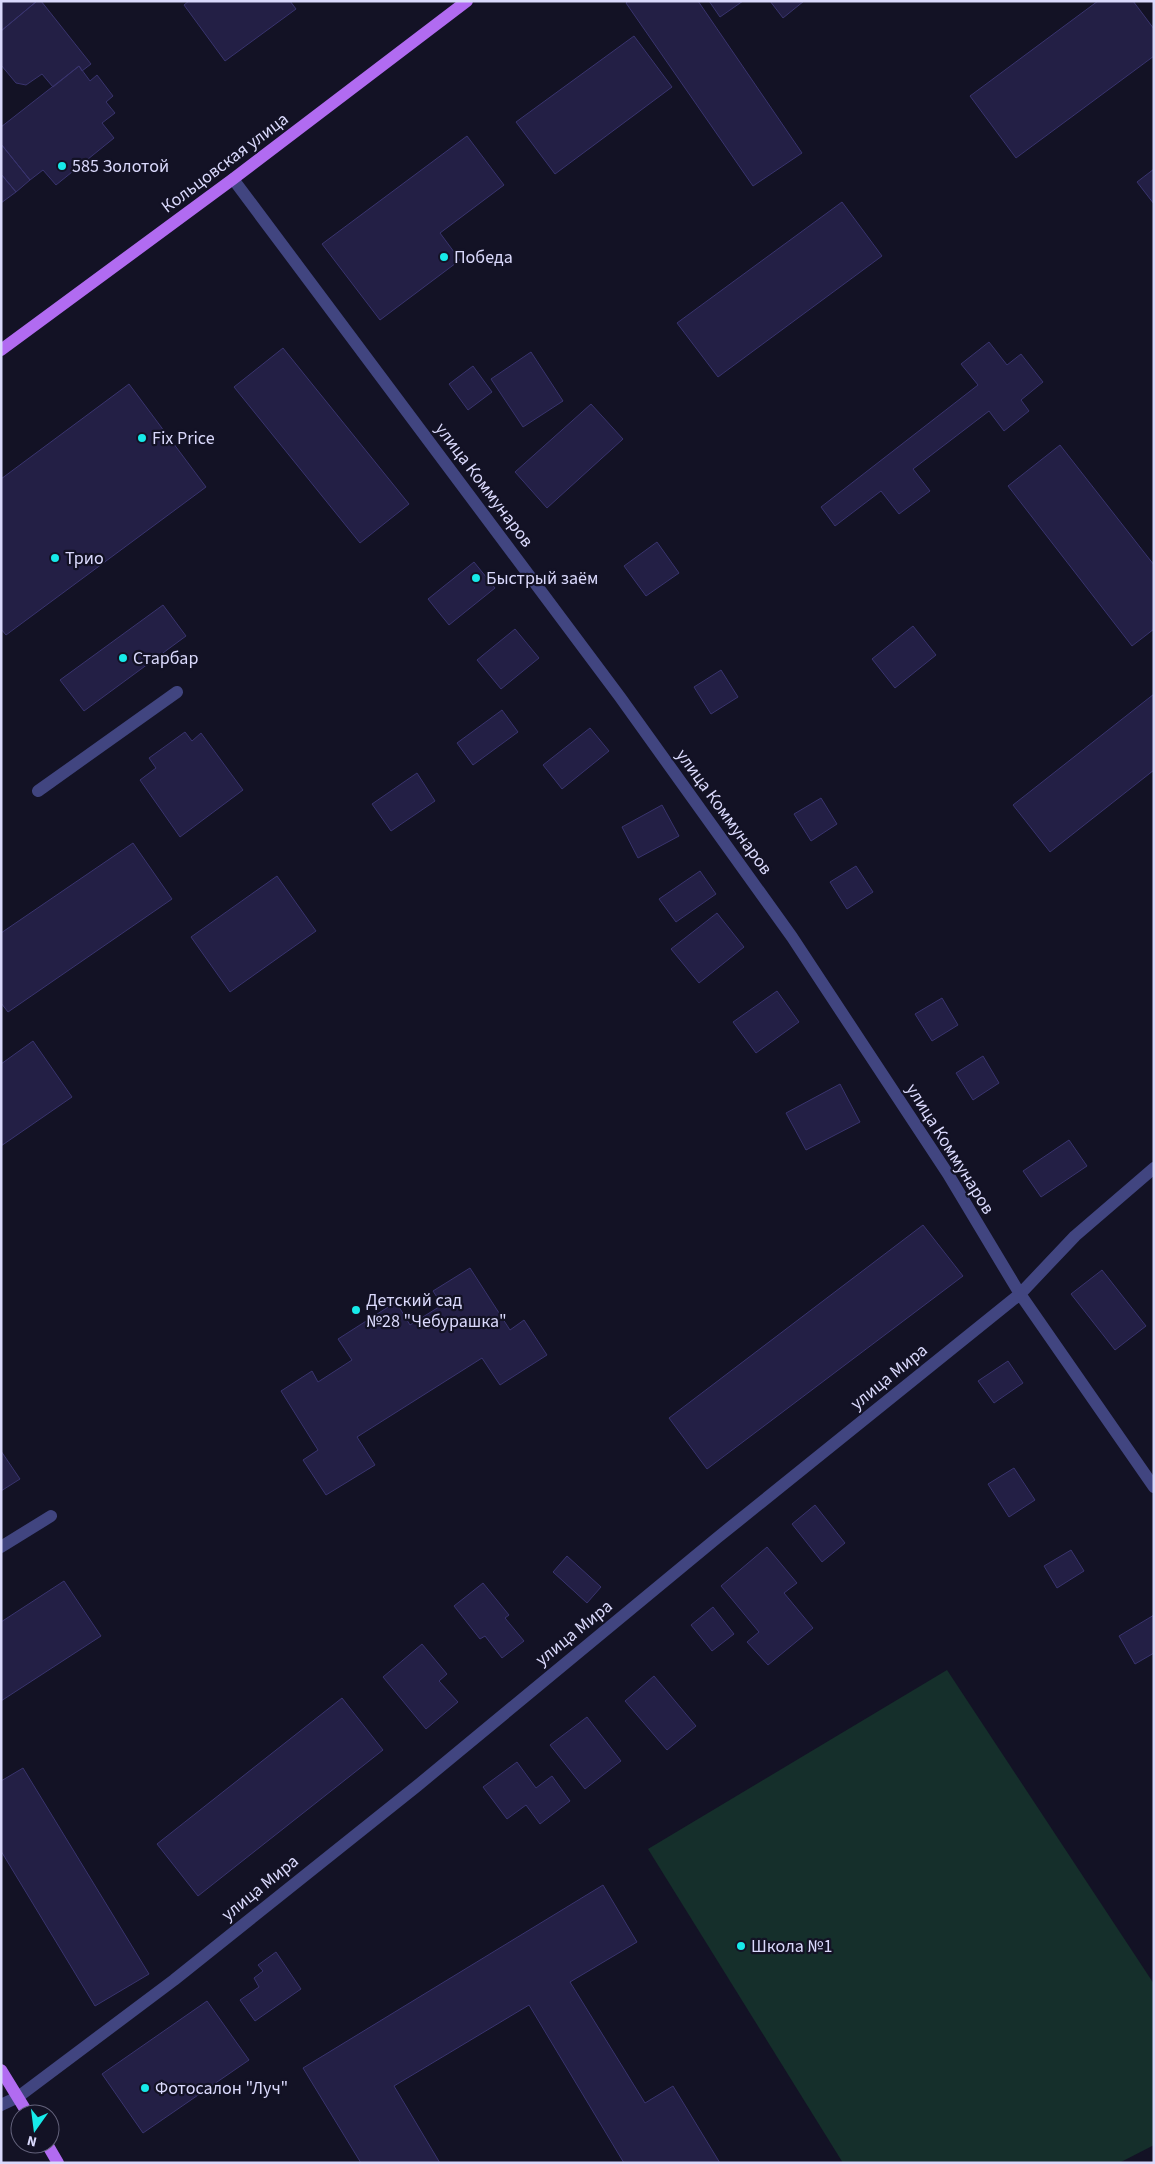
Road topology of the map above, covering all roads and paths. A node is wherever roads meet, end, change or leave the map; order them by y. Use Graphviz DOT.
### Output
graph roads {
  1 [pos="467,1"];
  2 [pos="233,179"];
  3 [pos="1,350"];
  4 [pos="177,692"];
  5 [pos="38,791"];
  6 [pos="1154,1168"];
  7 [pos="1020,1294"];
  8 [pos="1154,1488"];
  9 [pos="52,1516"];
  10 [pos="1,1547"];
  11 [pos="1,2070"];
  12 [pos="18,2097"];
  13 [pos="22,2104"];
  14 [pos="1,2105"];
  1 -- 2 [label="main road, Кольцовская улица"];
  2 -- 3 [label="main road, Кольцовская улица"];
  2 -- 7 [label="street, улица Коммунаров"];
  4 -- 5 [label="street"];
  6 -- 7 [label="street, улица Мира"];
  7 -- 8 [label="street, улица Коммунаров"];
  7 -- 12 [label="street, улица Мира"];
  9 -- 10 [label="street"];
  11 -- 12 [label="main road"];
  12 -- 13 [label="main road"];
  12 -- 14 [label="street, улица Мира"];
}
